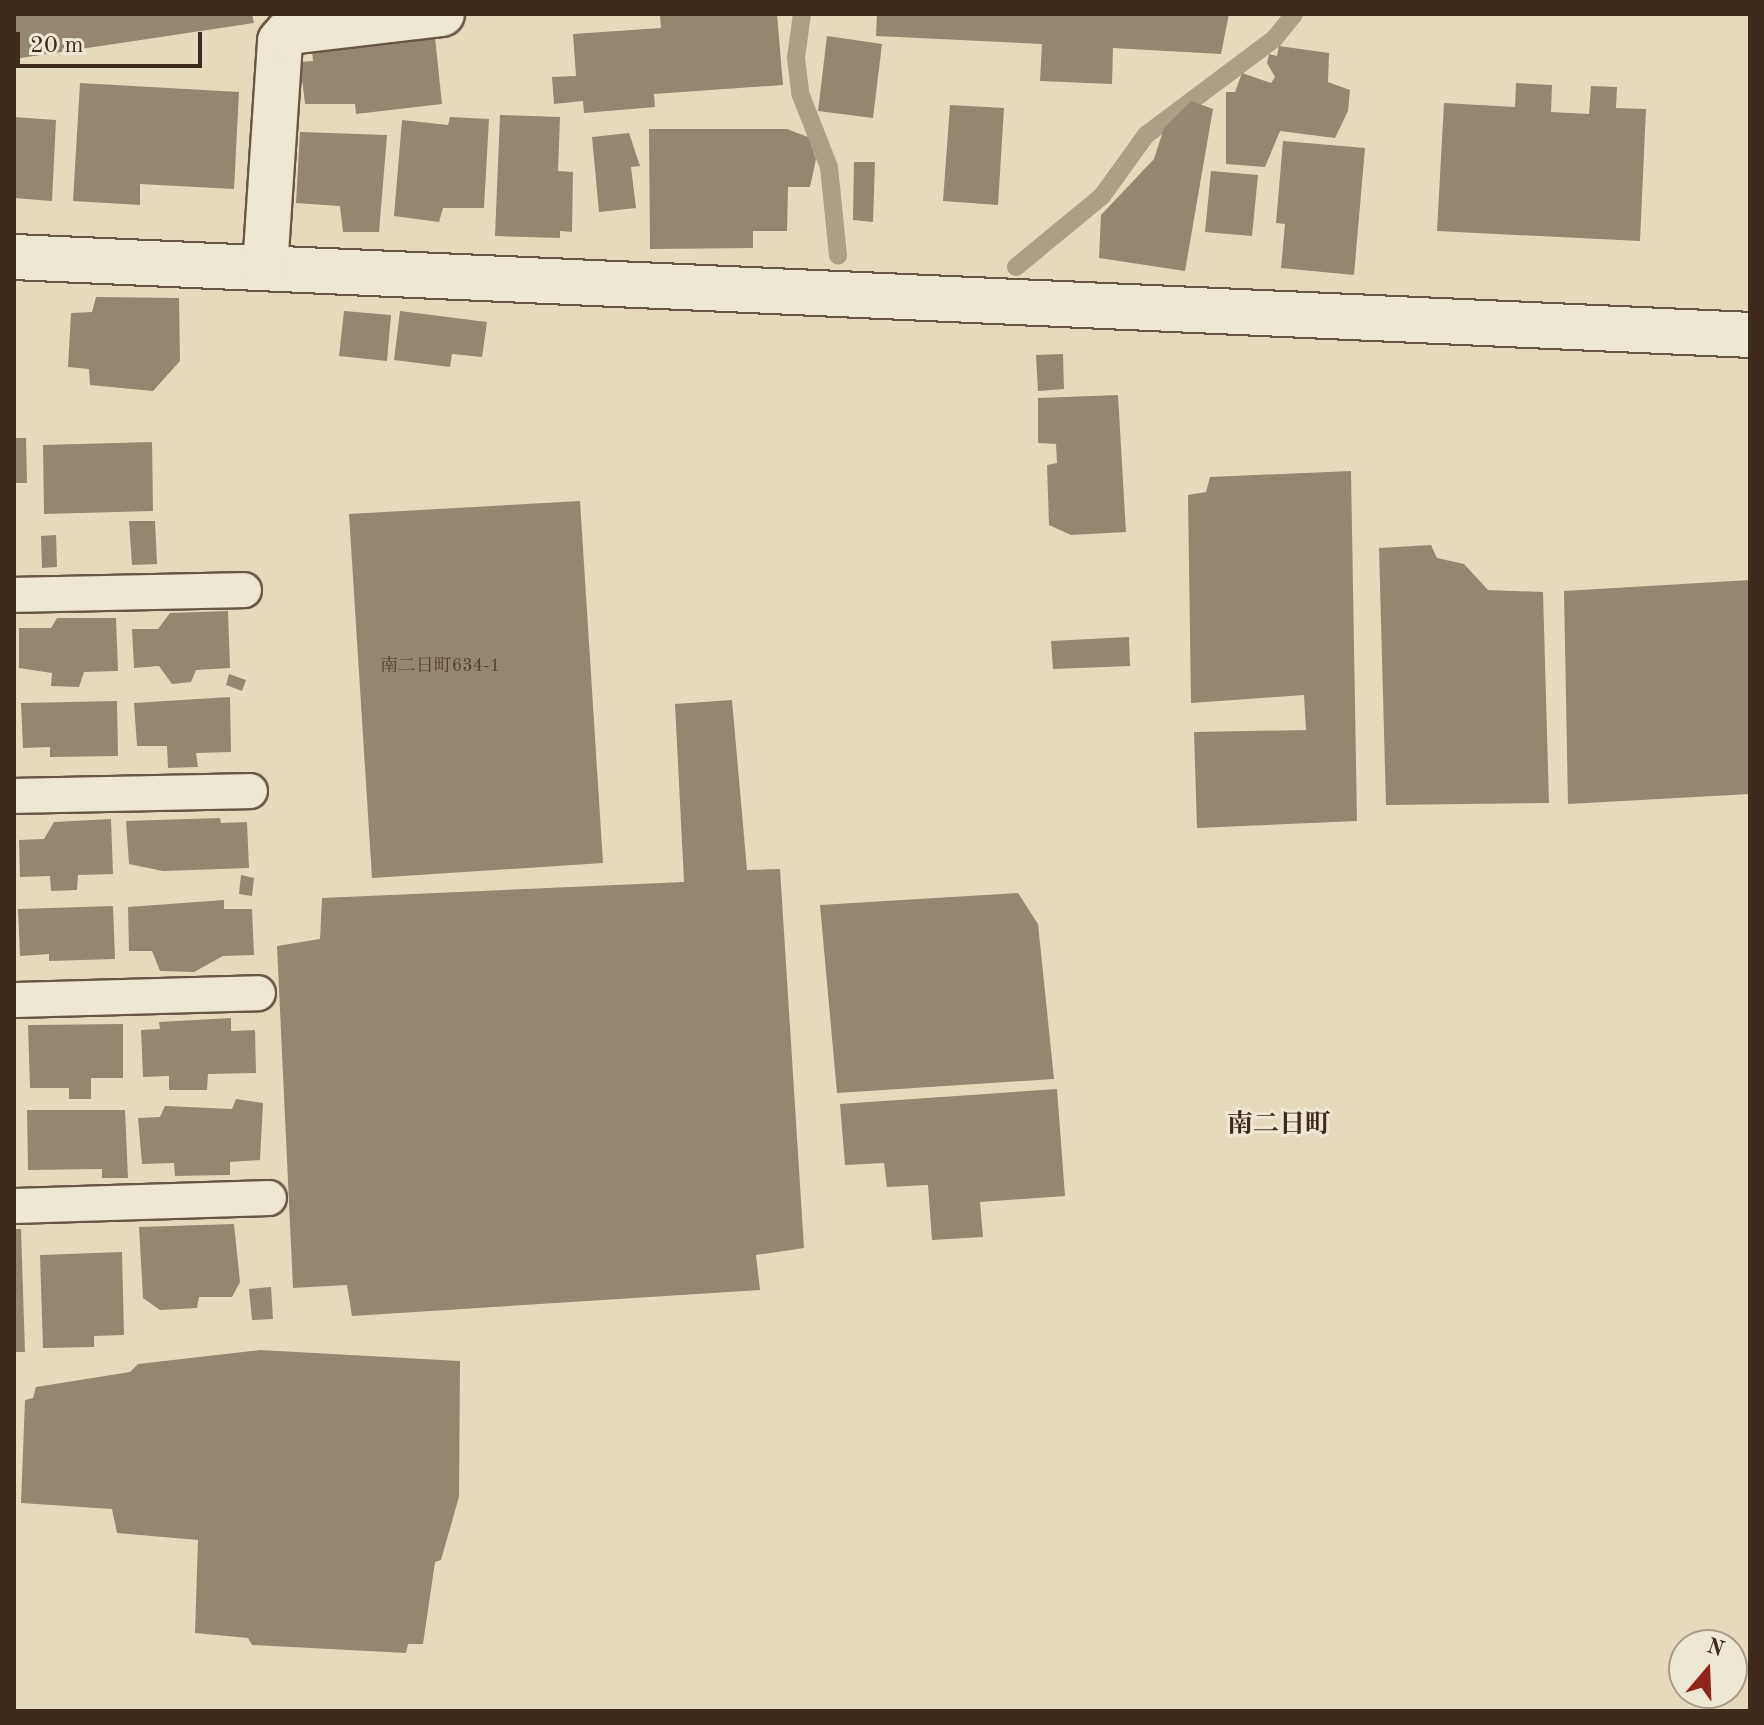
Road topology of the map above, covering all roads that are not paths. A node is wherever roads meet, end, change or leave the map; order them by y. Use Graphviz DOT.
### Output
graph roads {
  1 [pos="442,14"];
  2 [pos="14,257"];
  3 [pos="265,268"];
  4 [pos="1750,335"];
  5 [pos="244,590"];
  6 [pos="14,595"];
  7 [pos="250,791"];
  8 [pos="14,796"];
  9 [pos="258,993"];
  10 [pos="14,1000"];
  11 [pos="269,1198"];
  12 [pos="14,1206"];
  1 -- 3 [label="street"];
  2 -- 3 [label="street"];
  3 -- 4 [label="street"];
  5 -- 6 [label="lane"];
  7 -- 8 [label="lane"];
  9 -- 10 [label="lane"];
  11 -- 12 [label="lane"];
}
